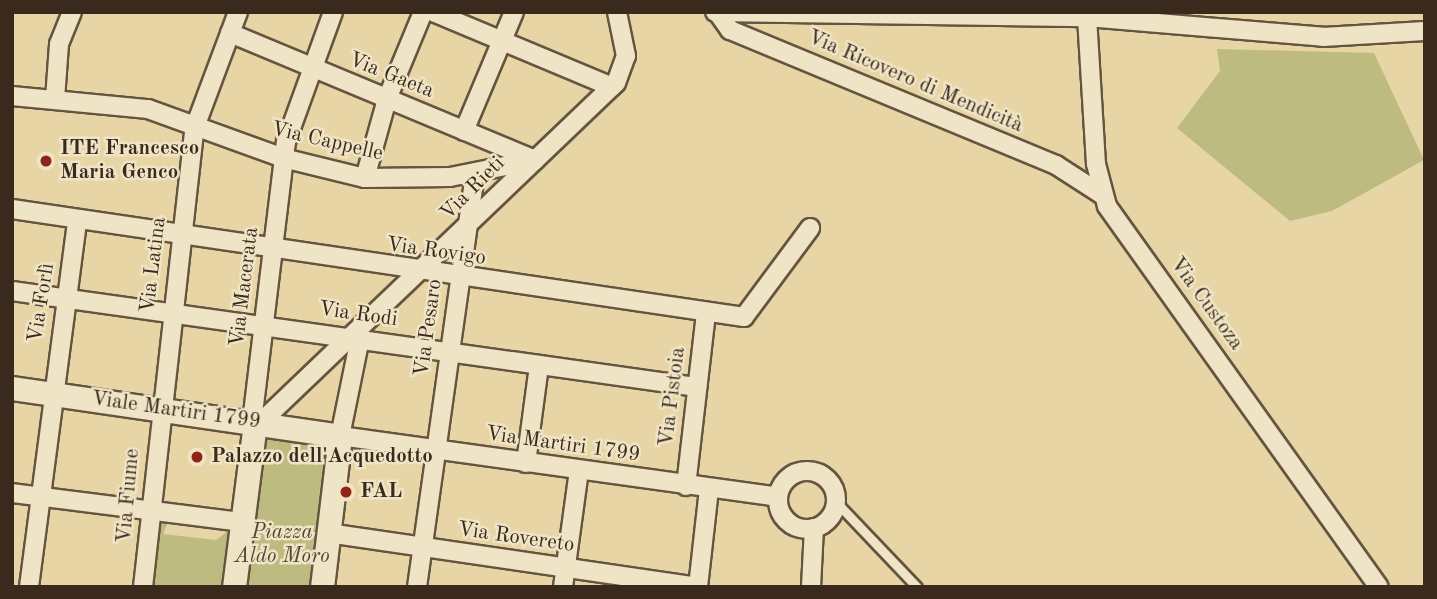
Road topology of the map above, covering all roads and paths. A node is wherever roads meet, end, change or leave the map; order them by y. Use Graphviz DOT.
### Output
graph roads {
  1 [pos="72,12"];
  2 [pos="238,12"];
  3 [pos="333,12"];
  4 [pos="423,12"];
  5 [pos="433,12"];
  6 [pos="514,12"];
  7 [pos="617,12"];
  8 [pos="717,12"];
  9 [pos="1082,14"];
  10 [pos="1425,31"];
  11 [pos="230,33"];
  12 [pos="502,41"];
  13 [pos="310,67"];
  14 [pos="612,88"];
  15 [pos="12,96"];
  16 [pos="55,99"];
  17 [pos="387,99"];
  18 [pos="195,127"];
  19 [pos="464,131"];
  20 [pos="283,158"];
  21 [pos="535,160"];
  22 [pos="475,173"];
  23 [pos="365,178"];
  24 [pos="1101,194"];
  25 [pos="12,209"];
  26 [pos="77,220"];
  27 [pos="810,228"];
  28 [pos="467,229"];
  29 [pos="180,234"];
  30 [pos="273,250"];
  31 [pos="420,273"];
  32 [pos="459,278"];
  33 [pos="12,291"];
  34 [pos="65,300"];
  35 [pos="706,312"];
  36 [pos="170,315"];
  37 [pos="262,325"];
  38 [pos="353,337"];
  39 [pos="448,351"];
  40 [pos="539,365"];
  41 [pos="697,387"];
  42 [pos="12,388"];
  43 [pos="51,393"];
  44 [pos="160,409"];
  45 [pos="256,422"];
  46 [pos="340,436"];
  47 [pos="434,449"];
  48 [pos="526,463"];
  49 [pos="579,470"];
  50 [pos="686,486"];
  51 [pos="709,489"];
  52 [pos="12,493"];
  53 [pos="39,497"];
  54 [pos="778,497"];
  55 [pos="836,502"];
  56 [pos="150,510"];
  57 [pos="241,522"];
  58 [pos="814,528"];
  59 [pos="328,533"];
  60 [pos="422,547"];
  61 [pos="565,568"];
  62 [pos="626,582"];
  63 [pos="29,587"];
  64 [pos="143,587"];
  65 [pos="233,587"];
  66 [pos="322,587"];
  67 [pos="417,587"];
  68 [pos="563,587"];
  69 [pos="698,587"];
  70 [pos="811,587"];
  71 [pos="918,587"];
  72 [pos="1379,587"];
  1 -- 16 [label="street"];
  2 -- 11 [label="street, Via Latina"];
  3 -- 13 [label="street, Via Macerata"];
  4 -- 17 [label="street"];
  5 -- 12 [label="street"];
  6 -- 12 [label="street"];
  7 -- 14 [label="street"];
  8 -- 9 [label="street"];
  8 -- 24 [label="street, Via Ricovero di Mendicità"];
  9 -- 10 [label="street"];
  9 -- 24 [label="street"];
  11 -- 13 [label="street, Via Gaeta"];
  11 -- 18 [label="street, Via Latina"];
  12 -- 14 [label="street"];
  12 -- 19 [label="street"];
  13 -- 17 [label="street, Via Gaeta"];
  13 -- 20 [label="street, Via Macerata"];
  14 -- 21 [label="street"];
  15 -- 16 [label="street, Via Cappelle"];
  16 -- 18 [label="street, Via Cappelle"];
  17 -- 19 [label="street, Via Gaeta"];
  17 -- 23 [label="street"];
  18 -- 20 [label="street, Via Cappelle"];
  18 -- 29 [label="street, Via Latina"];
  19 -- 21 [label="street, Via Gaeta"];
  20 -- 23 [label="street, Via Cappelle"];
  20 -- 30 [label="street, Via Macerata"];
  21 -- 22 [label="street, Via Cappelle"];
  21 -- 28 [label="street, Via Rieti"];
  22 -- 23 [label="street, Via Cappelle"];
  22 -- 28 [label="street, Via Pesaro"];
  24 -- 72 [label="street, Via Custoza"];
  25 -- 26 [label="street, Via Rovigo"];
  26 -- 29 [label="street, Via Rovigo"];
  26 -- 34 [label="street, Via Forlì"];
  27 -- 35 [label="street, Via Rovigo"];
  28 -- 31 [label="street, Via Rieti"];
  28 -- 32 [label="street, Via Pesaro"];
  29 -- 30 [label="street, Via Rovigo"];
  29 -- 36 [label="street, Via Latina"];
  30 -- 31 [label="street, Via Rovigo"];
  30 -- 37 [label="street, Via Macerata"];
  31 -- 32 [label="street, Via Rovigo"];
  31 -- 38 [label="street, Via Rieti"];
  32 -- 35 [label="street, Via Rovigo"];
  32 -- 39 [label="street, Via Pesaro"];
  33 -- 34 [label="street, Via Rodi"];
  34 -- 36 [label="street, Via Rodi"];
  34 -- 43 [label="street, Via Forlì"];
  35 -- 41 [label="street, Via Pistoia"];
  36 -- 37 [label="street, Via Rodi"];
  36 -- 44 [label="street, Via Latina"];
  37 -- 38 [label="street, Via Rodi"];
  37 -- 45 [label="street, Via Macerata"];
  38 -- 39 [label="street, Via Rodi"];
  38 -- 45 [label="street, Via Rieti"];
  38 -- 46 [label="street"];
  39 -- 40 [label="street, Via Rodi"];
  39 -- 47 [label="street, Via Pesaro"];
  40 -- 41 [label="street, Via Rodi"];
  40 -- 48 [label="street"];
  41 -- 50 [label="street, Via Pistoia"];
  42 -- 43 [label="street, Viale Martiri 1799"];
  43 -- 44 [label="street, Viale Martiri 1799"];
  43 -- 53 [label="street, Via Forlì"];
  44 -- 45 [label="street, Viale Martiri 1799"];
  44 -- 56 [label="street, Via Fiume"];
  45 -- 46 [label="street, Viale Martiri 1799"];
  45 -- 57 [label="street"];
  46 -- 47 [label="street, Via Martiri 1799"];
  46 -- 59 [label="street"];
  47 -- 48 [label="street, Via Martiri 1799"];
  47 -- 60 [label="street, Via Pesaro"];
  48 -- 49 [label="street, Via Martiri 1799"];
  49 -- 50 [label="street, Via Martiri 1799"];
  49 -- 61 [label="street"];
  50 -- 51 [label="street, Via Martiri 1799"];
  51 -- 54 [label="street, Via Martiri 1799"];
  51 -- 69 [label="street"];
  52 -- 53 [label="street"];
  53 -- 56 [label="street"];
  53 -- 63 [label="street, Via Forlì"];
  54 -- 55 [label="street"];
  54 -- 58 [label="street"];
  55 -- 58 [label="street"];
  55 -- 71 [label="lane"];
  56 -- 57 [label="street"];
  56 -- 64 [label="street, Via Fiume"];
  57 -- 65 [label="street"];
  58 -- 70 [label="street"];
  59 -- 60 [label="street, Via Rovereto"];
  59 -- 66 [label="street"];
  60 -- 61 [label="street, Via Rovereto"];
  60 -- 67 [label="street, Via Pesaro"];
  61 -- 62 [label="street, Via Rovereto"];
  61 -- 68 [label="street"];
  62 -- 69 [label="street, Via Rovereto"];
}
